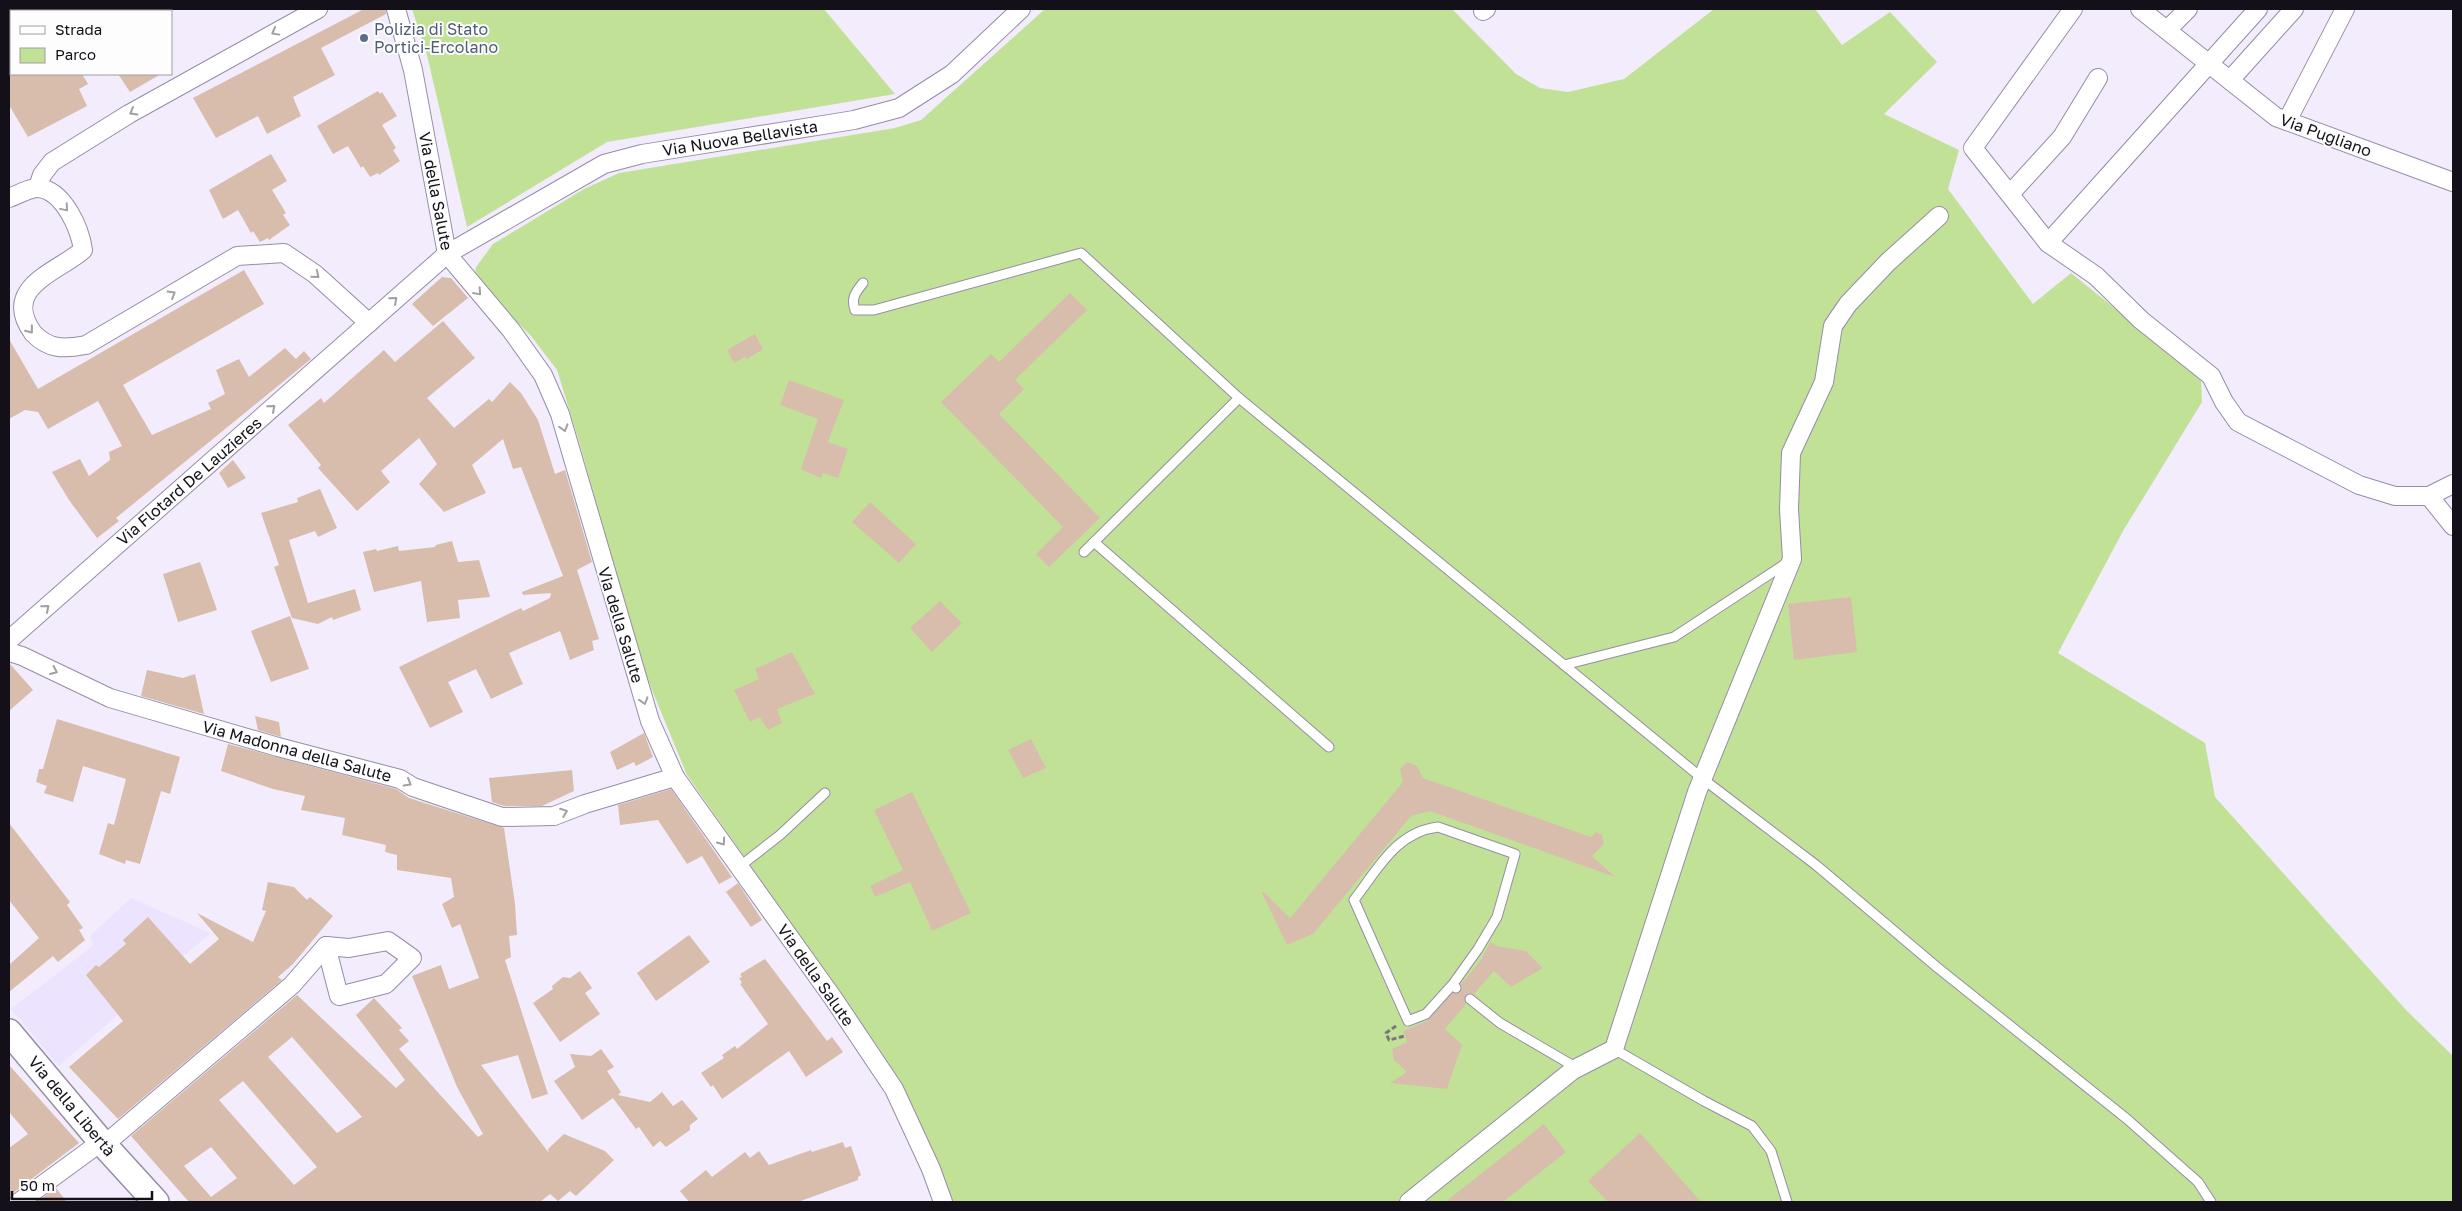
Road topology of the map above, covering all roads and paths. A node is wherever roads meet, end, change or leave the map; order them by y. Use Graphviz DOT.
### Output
graph roads {
  1 [pos="318,9"];
  2 [pos="396,9"];
  3 [pos="1021,9"];
  4 [pos="2073,9"];
  5 [pos="2140,9"];
  6 [pos="2188,9"];
  7 [pos="2258,9"];
  8 [pos="2294,9"];
  9 [pos="2345,9"];
  10 [pos="2167,30"];
  11 [pos="2208,63"];
  12 [pos="2098,78"];
  13 [pos="2230,80"];
  14 [pos="2287,121"];
  15 [pos="2453,182"];
  16 [pos="38,187"];
  17 [pos="2010,194"];
  18 [pos="9,198"];
  19 [pos="1940,216"];
  20 [pos="2048,243"];
  21 [pos="447,254"];
  22 [pos="863,283"];
  23 [pos="369,322"];
  24 [pos="1238,398"];
  25 [pos="2453,484"];
  26 [pos="2429,496"];
  27 [pos="2453,526"];
  28 [pos="1094,542"];
  29 [pos="1084,552"];
  30 [pos="1792,559"];
  31 [pos="9,640"];
  32 [pos="9,652"];
  33 [pos="1564,665"];
  34 [pos="1329,747"];
  35 [pos="675,777"];
  36 [pos="1702,779"];
  37 [pos="825,793"];
  38 [pos="739,867"];
  39 [pos="326,946"];
  40 [pos="1470,999"];
  41 [pos="1408,1021"];
  42 [pos="9,1032"];
  43 [pos="1405,1036"];
  44 [pos="1614,1049"];
  45 [pos="1577,1068"];
  46 [pos="102,1143"];
  47 [pos="19,1202"];
  48 [pos="156,1202"];
  49 [pos="943,1202"];
  50 [pos="1409,1202"];
  51 [pos="1787,1202"];
  52 [pos="2211,1202"];
  1 -- 16 [label="street, one-way"];
  2 -- 21 [label="street, Via della Salute"];
  3 -- 21 [label="street, Via Nuova Bellavista"];
  4 -- 17 [label="street"];
  5 -- 10 [label="street, Via Pugliano"];
  6 -- 10 [label="street"];
  7 -- 11 [label="street"];
  8 -- 13 [label="street"];
  9 -- 14 [label="street"];
  10 -- 11 [label="street, Via Pugliano"];
  11 -- 13 [label="street, Via Pugliano"];
  11 -- 20 [label="street"];
  12 -- 17 [label="street"];
  13 -- 14 [label="street, Via Pugliano"];
  14 -- 15 [label="street, Via Pugliano"];
  16 -- 18 [label="street"];
  16 -- 23 [label="street, one-way"];
  17 -- 20 [label="street"];
  19 -- 30 [label="street"];
  20 -- 26 [label="street"];
  23 -- 21 [label="street, Via Flotard De Lauzieres, one-way"];
  21 -- 35 [label="street, Via della Salute, one-way"];
  22 -- 24 [label="lane"];
  31 -- 23 [label="street, Via Flotard De Lauzieres, one-way"];
  24 -- 28 [label="lane"];
  24 -- 33 [label="lane"];
  25 -- 26 [label="street"];
  26 -- 27 [label="street"];
  28 -- 29 [label="lane"];
  28 -- 34 [label="lane"];
  30 -- 33 [label="lane"];
  30 -- 36 [label="street"];
  32 -- 35 [label="street, Via Madonna della Salute, one-way"];
  33 -- 36 [label="lane"];
  35 -- 38 [label="street, Via della Salute, one-way"];
  36 -- 44 [label="street"];
  36 -- 52 [label="lane"];
  37 -- 38 [label="lane"];
  38 -- 49 [label="street, Via della Salute"];
  39 -- 39 [label="street"];
  39 -- 46 [label="street"];
  40 -- 45 [label="lane"];
  41 -- 41 [label="lane"];
  41 -- 43 [label="path"];
  42 -- 46 [label="street, Via della Libertà"];
  44 -- 45 [label="street"];
  44 -- 51 [label="lane"];
  45 -- 50 [label="street"];
  46 -- 47 [label="street"];
  46 -- 48 [label="street, Via della Libertà"];
}
